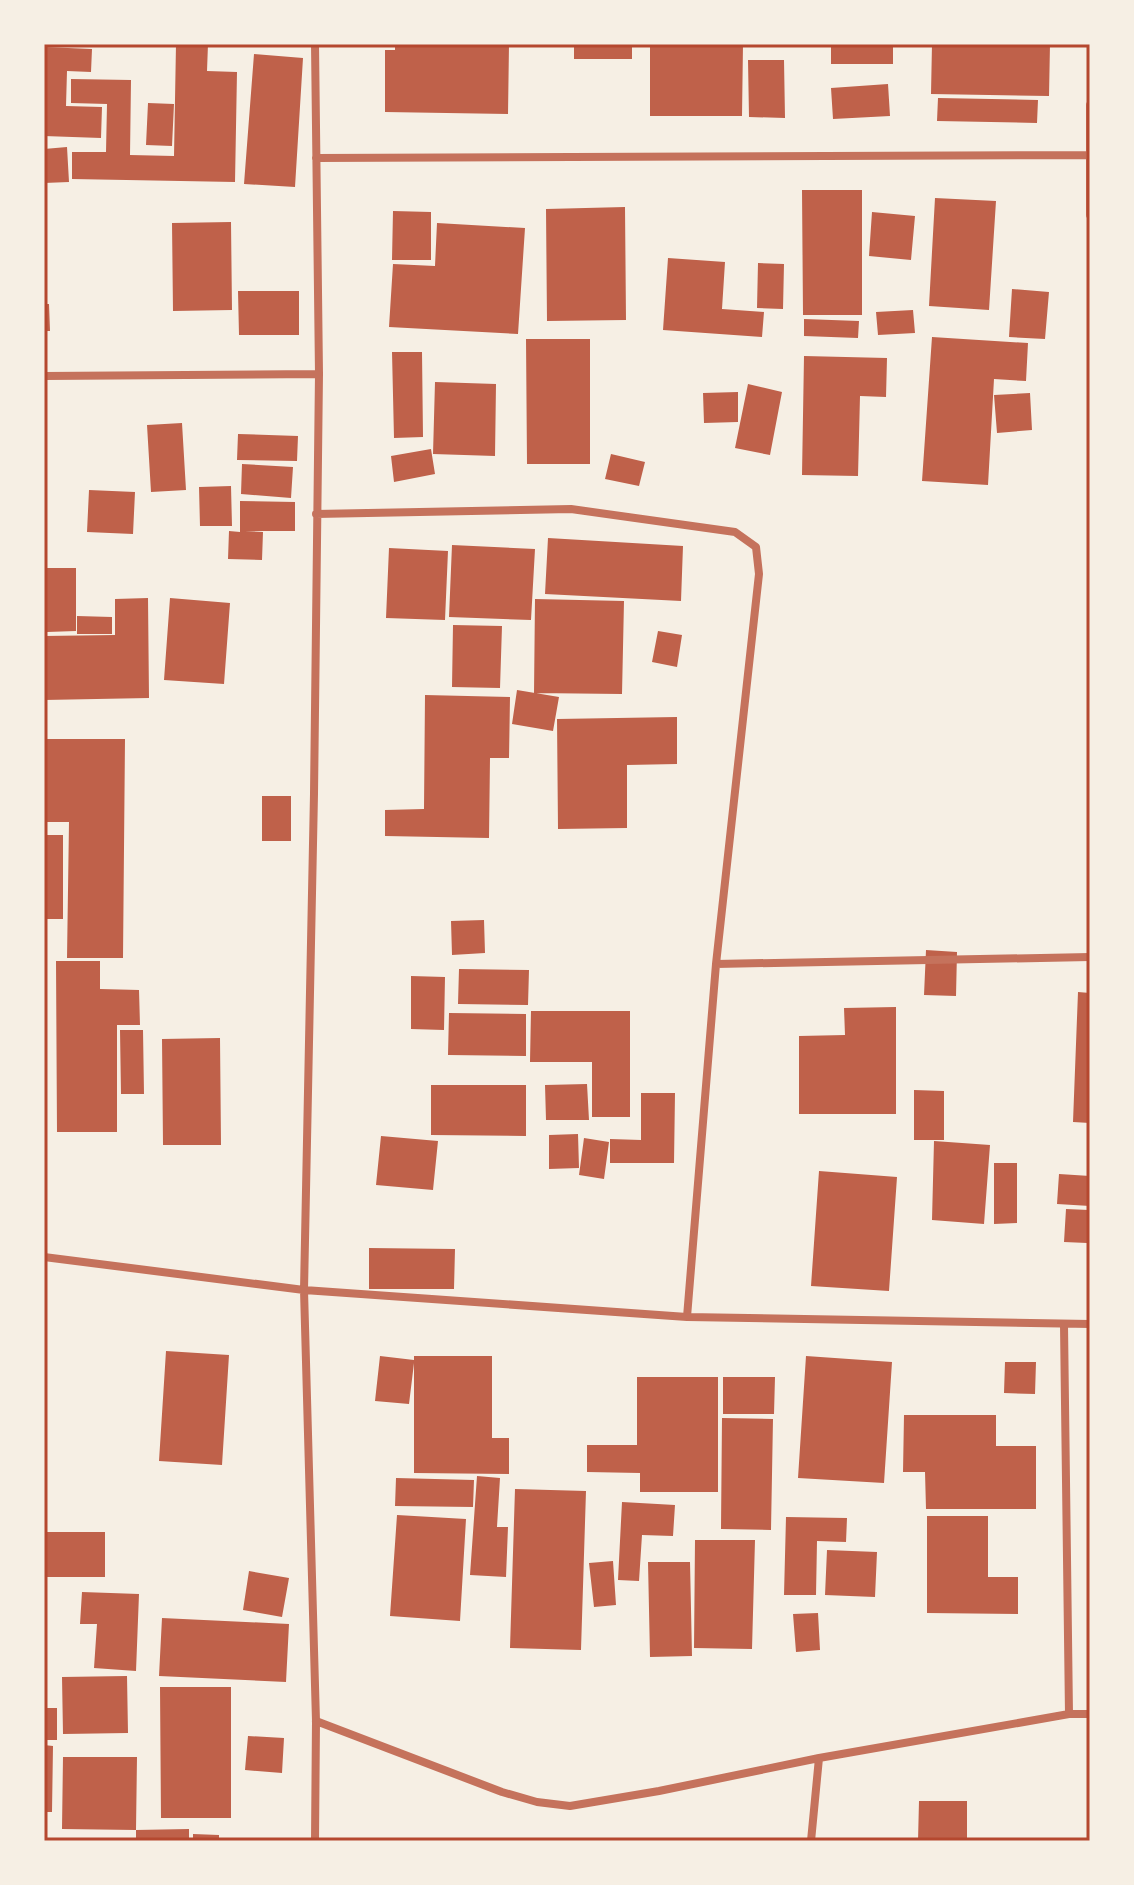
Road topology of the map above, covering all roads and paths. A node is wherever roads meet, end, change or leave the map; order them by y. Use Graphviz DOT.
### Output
graph roads {
  1 [pos="315,44"];
  2 [pos="1090,105"];
  3 [pos="1089,155"];
  4 [pos="316,158"];
  5 [pos="1090,215"];
  6 [pos="319,374"];
  7 [pos="44,376"];
  8 [pos="316,514"];
  9 [pos="1090,957"];
  10 [pos="716,964"];
  11 [pos="44,1257"];
  12 [pos="304,1290"];
  13 [pos="687,1317"];
  14 [pos="1090,1324"];
  15 [pos="1064,1325"];
  16 [pos="1069,1714"];
  17 [pos="1090,1714"];
  18 [pos="316,1721"];
  19 [pos="819,1758"];
  20 [pos="315,1841"];
  21 [pos="811,1841"];
  1 -- 4 [label="street"];
  2 -- 3 [label="street"];
  3 -- 4 [label="street"];
  3 -- 5 [label="street"];
  4 -- 6 [label="street"];
  6 -- 7 [label="street"];
  6 -- 8 [label="street"];
  8 -- 10 [label="street"];
  8 -- 12 [label="street"];
  9 -- 10 [label="street"];
  10 -- 13 [label="street"];
  11 -- 12 [label="street"];
  12 -- 13 [label="street"];
  12 -- 18 [label="street"];
  13 -- 15 [label="street"];
  14 -- 15 [label="street"];
  15 -- 16 [label="street"];
  16 -- 17 [label="street"];
  16 -- 19 [label="street"];
  18 -- 19 [label="street"];
  18 -- 20 [label="street"];
  19 -- 21 [label="street"];
}
